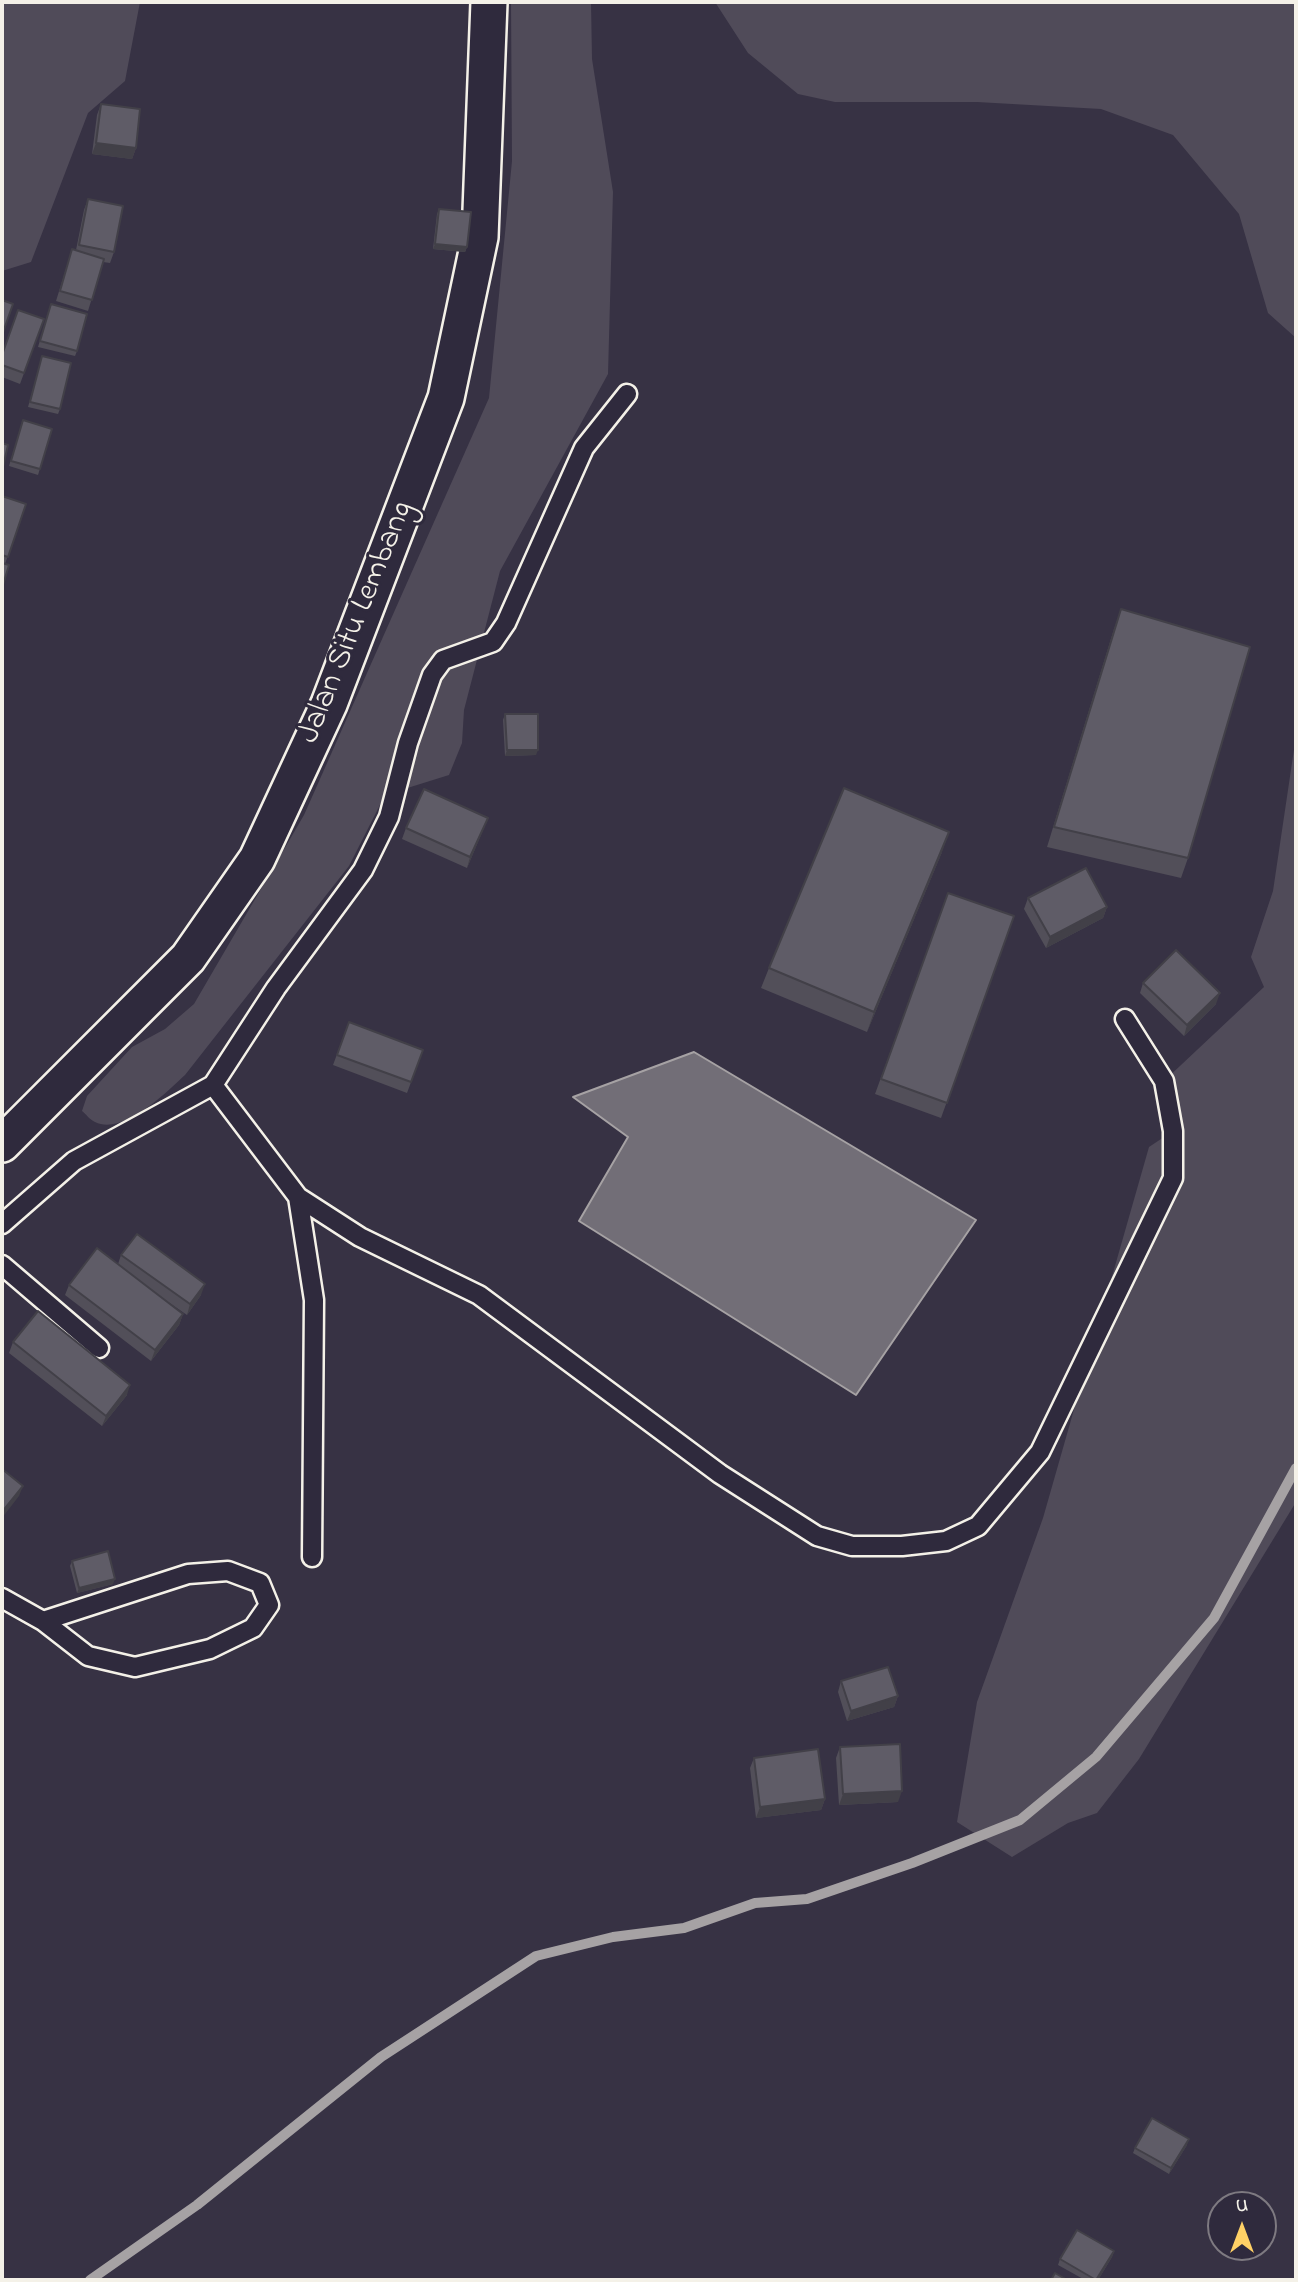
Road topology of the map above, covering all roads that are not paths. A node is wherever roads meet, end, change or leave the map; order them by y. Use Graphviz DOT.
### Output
graph roads {
  1 [pos="489,2"];
  2 [pos="627,394"];
  3 [pos="1125,1019"];
  4 [pos="213,1085"];
  5 [pos="2,1144"];
  6 [pos="298,1197"];
  7 [pos="2,1224"];
  8 [pos="2,1265"];
  9 [pos="99,1348"];
  10 [pos="312,1557"];
  11 [pos="2,1598"];
  12 [pos="43,1621"];
  1 -- 5 [label="street, Jalan Situ Lembang"];
  2 -- 4 [label="lane"];
  3 -- 6 [label="lane"];
  4 -- 6 [label="lane"];
  4 -- 7 [label="lane"];
  6 -- 10 [label="lane"];
  8 -- 9 [label="lane"];
  11 -- 12 [label="lane"];
  12 -- 12 [label="lane"];
}
